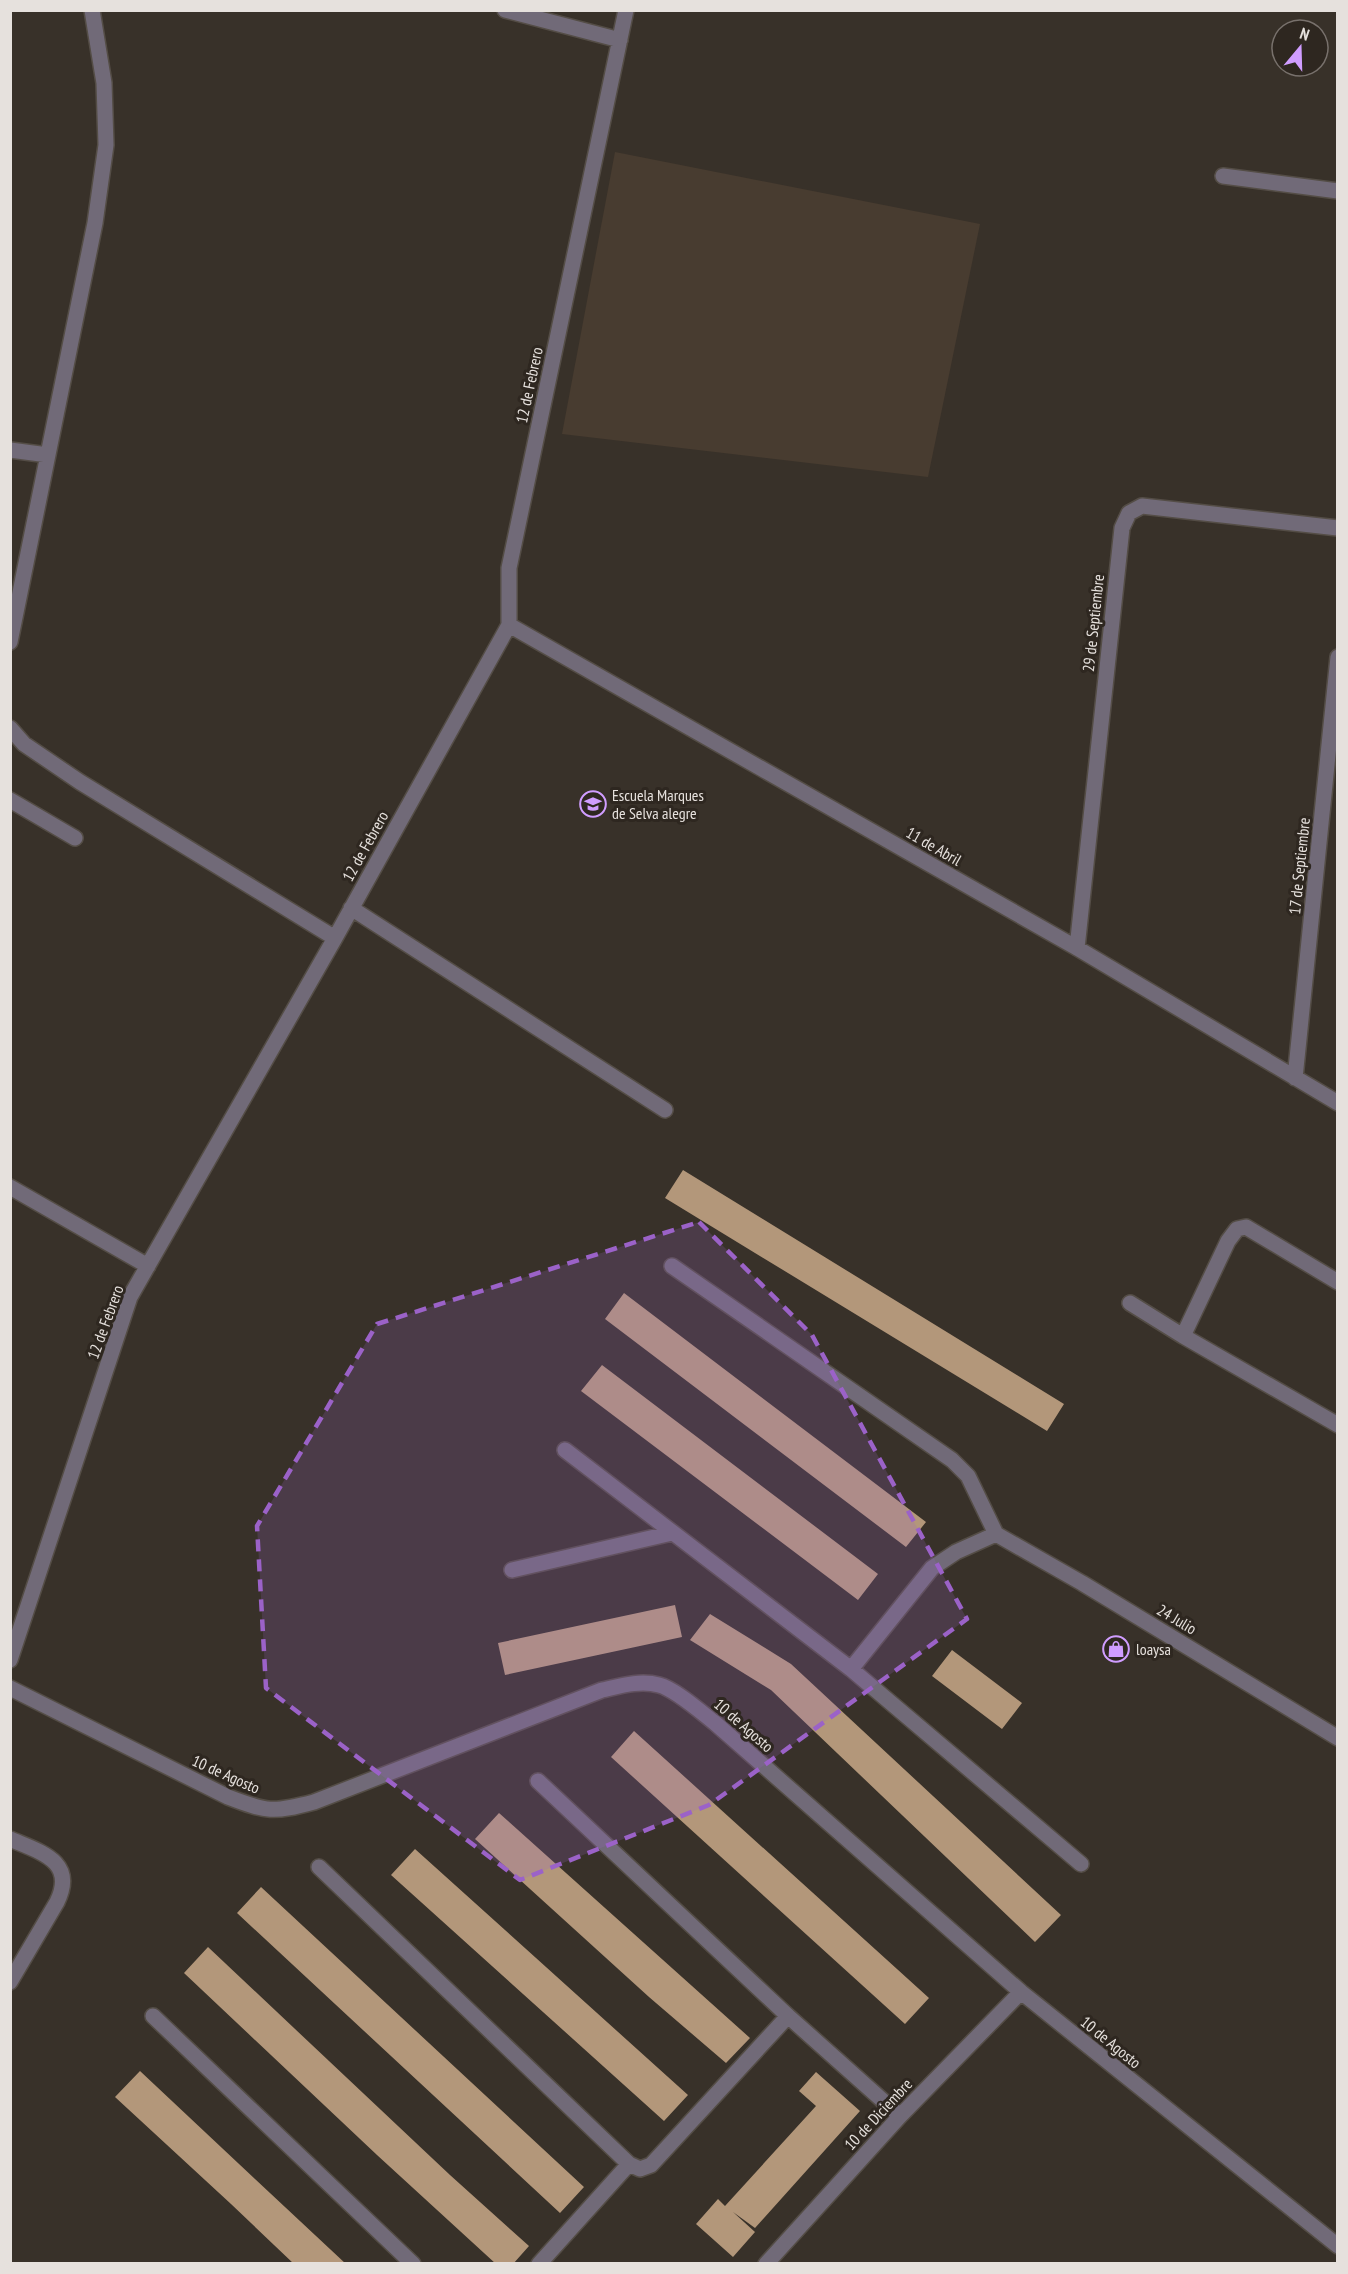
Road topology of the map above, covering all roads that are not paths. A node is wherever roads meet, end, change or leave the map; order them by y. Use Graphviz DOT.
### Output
graph roads {
  1 [pos="92,10"];
  2 [pos="505,10"];
  3 [pos="626,10"];
  4 [pos="620,40"];
  5 [pos="1223,176"];
  6 [pos="1338,192"];
  7 [pos="10,450"];
  8 [pos="48,454"];
  9 [pos="1338,528"];
  10 [pos="509,625"];
  11 [pos="10,642"];
  12 [pos="1338,657"];
  13 [pos="10,728"];
  14 [pos="10,800"];
  15 [pos="75,838"];
  16 [pos="351,908"];
  17 [pos="335,938"];
  18 [pos="1077,948"];
  19 [pos="1295,1078"];
  20 [pos="1338,1103"];
  21 [pos="665,1110"];
  22 [pos="10,1187"];
  23 [pos="148,1266"];
  24 [pos="672,1266"];
  25 [pos="1338,1282"];
  26 [pos="1130,1303"];
  27 [pos="1183,1336"];
  28 [pos="1338,1425"];
  29 [pos="565,1450"];
  30 [pos="672,1533"];
  31 [pos="996,1534"];
  32 [pos="512,1570"];
  33 [pos="10,1660"];
  34 [pos="851,1668"];
  35 [pos="10,1688"];
  36 [pos="1338,1738"];
  37 [pos="538,1781"];
  38 [pos="10,1839"];
  39 [pos="1081,1864"];
  40 [pos="319,1867"];
  41 [pos="10,1982"];
  42 [pos="1021,1992"];
  43 [pos="153,2016"];
  44 [pos="788,2016"];
  45 [pos="900,2116"];
  46 [pos="629,2164"];
  47 [pos="1338,2246"];
  48 [pos="413,2264"];
  49 [pos="539,2264"];
  50 [pos="766,2264"];
  1 -- 8 [label="street"];
  2 -- 4 [label="street"];
  3 -- 4 [label="street, 12 de Febrero"];
  4 -- 10 [label="street, 12 de Febrero"];
  5 -- 6 [label="street"];
  7 -- 8 [label="street"];
  8 -- 11 [label="street"];
  9 -- 18 [label="street, 29 de Septiembre"];
  10 -- 16 [label="street, 12 de Febrero"];
  10 -- 18 [label="street, 11 de Abril"];
  12 -- 19 [label="street, 17 de Septiembre"];
  13 -- 17 [label="street"];
  14 -- 15 [label="street"];
  16 -- 17 [label="street, 12 de Febrero"];
  16 -- 21 [label="street"];
  17 -- 23 [label="street, 12 de Febrero"];
  18 -- 19 [label="street, 11 de Abril"];
  19 -- 20 [label="street, 11 de Abril"];
  22 -- 23 [label="street"];
  23 -- 33 [label="street, 12 de Febrero"];
  24 -- 31 [label="street"];
  25 -- 27 [label="street"];
  26 -- 27 [label="street"];
  27 -- 28 [label="street"];
  29 -- 30 [label="street"];
  30 -- 32 [label="street"];
  30 -- 34 [label="street"];
  31 -- 34 [label="street"];
  31 -- 36 [label="street, 24 Julio"];
  34 -- 39 [label="street"];
  35 -- 42 [label="street, 10 de Agosto"];
  37 -- 44 [label="street"];
  38 -- 41 [label="street"];
  40 -- 46 [label="street"];
  42 -- 45 [label="street, 10 de Diciembre"];
  42 -- 47 [label="street, 10 de Agosto"];
  43 -- 48 [label="street"];
  44 -- 45 [label="street"];
  44 -- 46 [label="street"];
  45 -- 50 [label="street, 10 de Diciembre"];
  46 -- 49 [label="street"];
}
